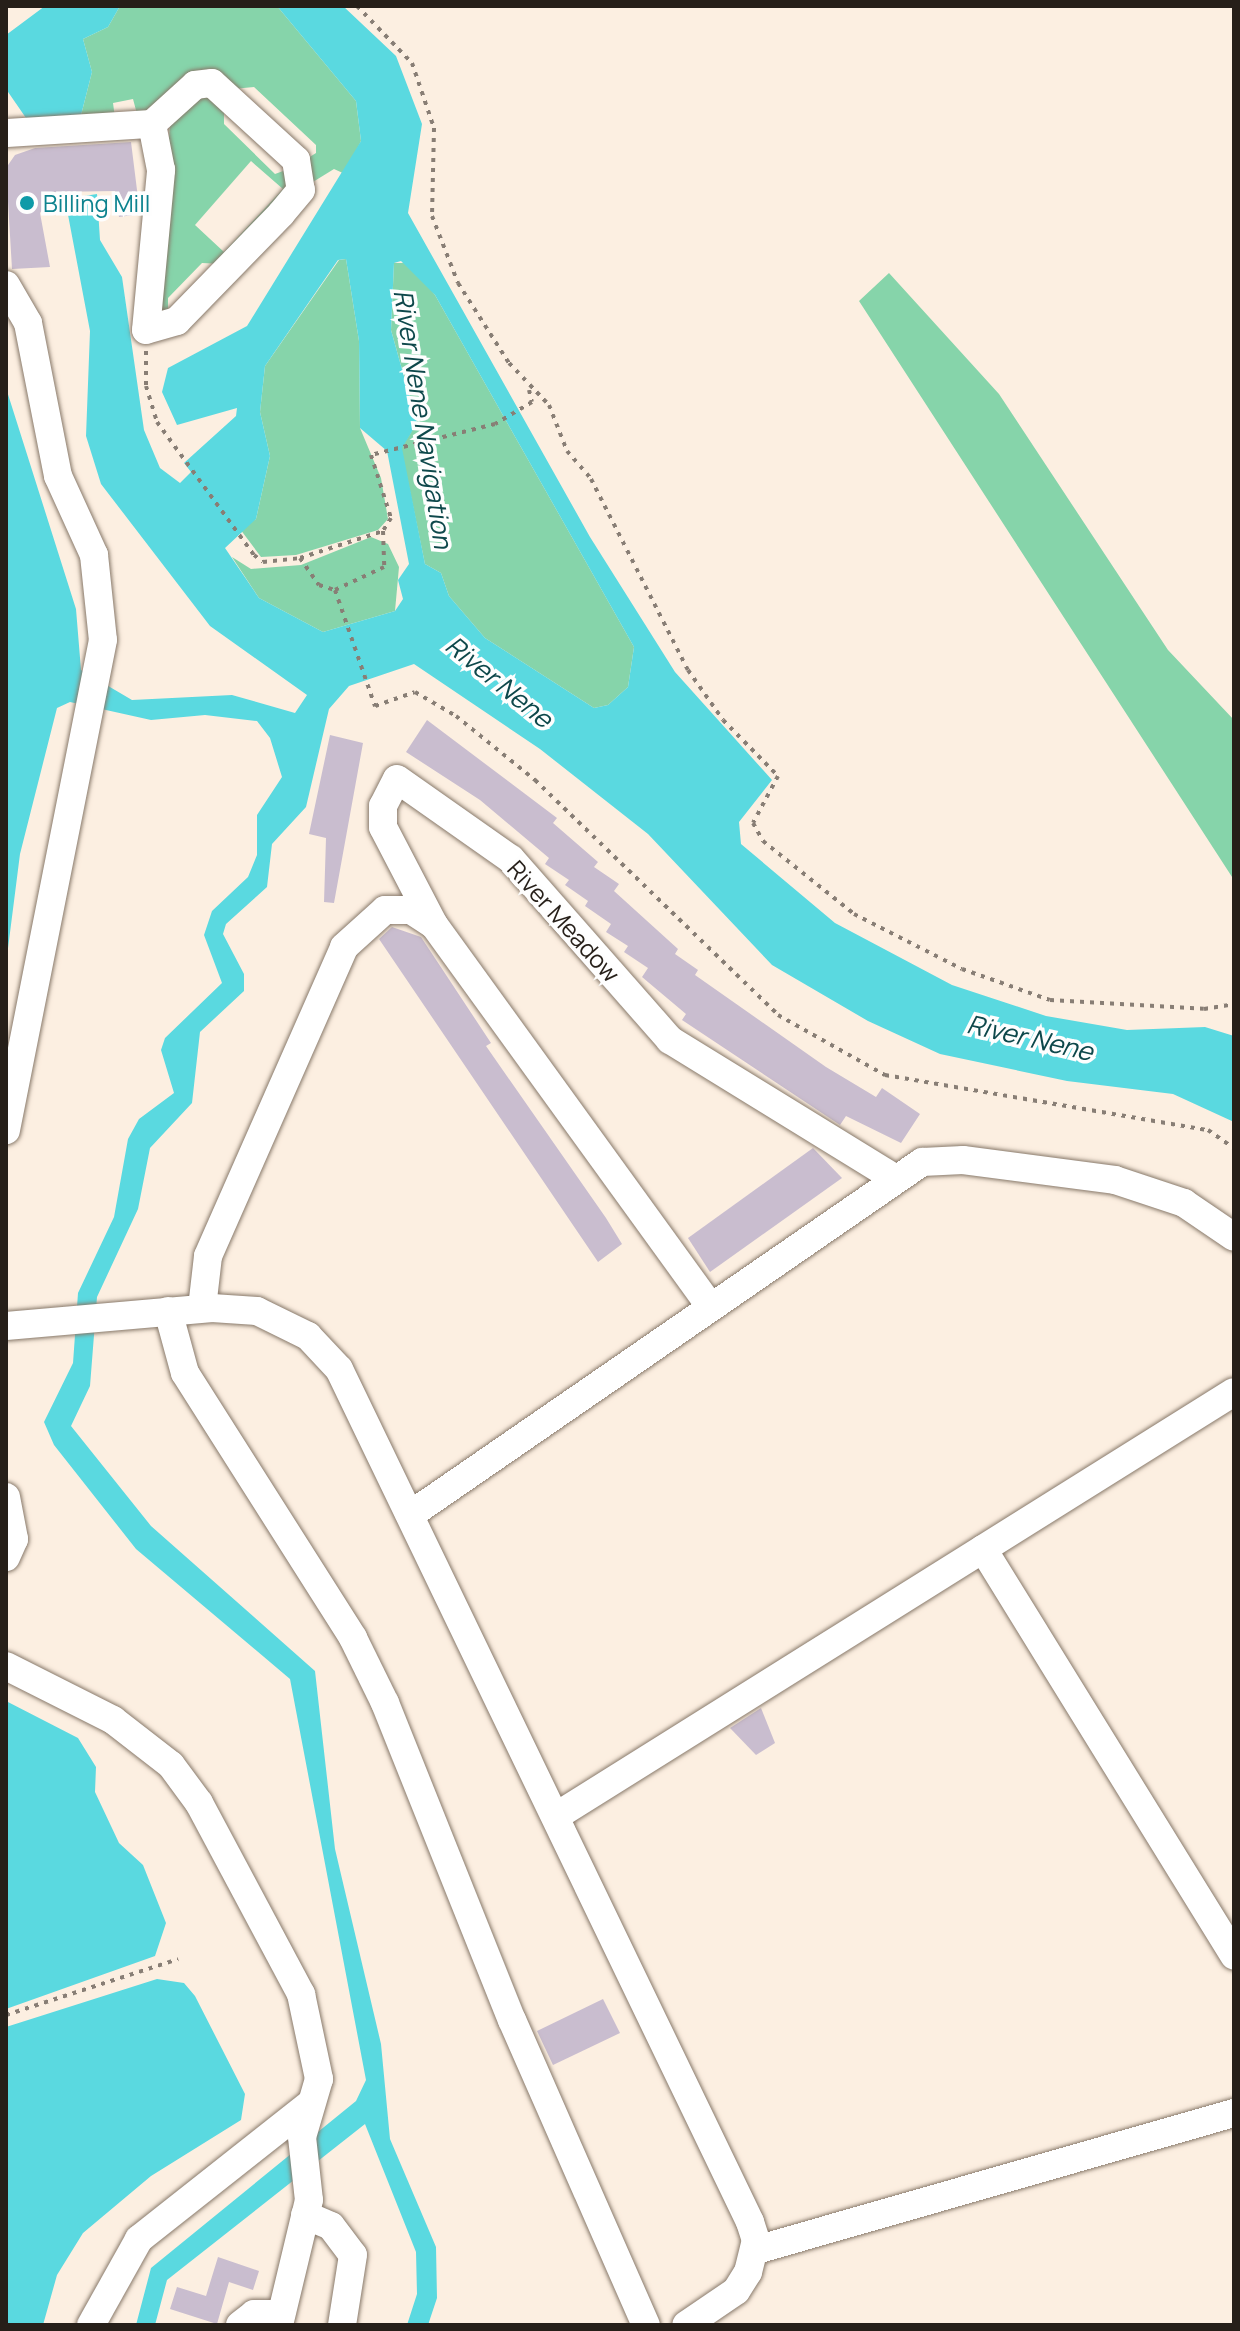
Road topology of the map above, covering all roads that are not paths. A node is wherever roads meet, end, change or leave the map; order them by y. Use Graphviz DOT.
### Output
graph roads {
  1 [pos="152,124"];
  2 [pos="6,132"];
  3 [pos="6,285"];
  4 [pos="434,925"];
  5 [pos="6,1130"];
  6 [pos="894,1178"];
  7 [pos="1234,1237"];
  8 [pos="710,1306"];
  9 [pos="202,1308"];
  10 [pos="168,1311"];
  11 [pos="6,1326"];
  12 [pos="1234,1392"];
  13 [pos="6,1497"];
  14 [pos="410,1515"];
  15 [pos="983,1549"];
  16 [pos="6,1557"];
  17 [pos="6,1666"];
  18 [pos="558,1815"];
  19 [pos="1234,1956"];
  20 [pos="310,2104"];
  21 [pos="1234,2113"];
  22 [pos="305,2215"];
  23 [pos="756,2250"];
  24 [pos="280,2320"];
  25 [pos="91,2325"];
  26 [pos="240,2325"];
  27 [pos="342,2325"];
  28 [pos="646,2325"];
  29 [pos="686,2325"];
  1 -- 1 [label="street"];
  1 -- 2 [label="street"];
  3 -- 5 [label="street"];
  4 -- 6 [label="street, River Meadow"];
  4 -- 8 [label="street, River Meadow"];
  4 -- 9 [label="street"];
  6 -- 7 [label="street"];
  6 -- 8 [label="street"];
  8 -- 14 [label="street"];
  9 -- 10 [label="street"];
  9 -- 14 [label="street"];
  10 -- 11 [label="street"];
  10 -- 28 [label="street"];
  12 -- 15 [label="street"];
  13 -- 16 [label="street"];
  14 -- 18 [label="street"];
  15 -- 18 [label="street"];
  15 -- 19 [label="street"];
  17 -- 20 [label="street"];
  18 -- 23 [label="street"];
  20 -- 22 [label="street"];
  20 -- 25 [label="street"];
  21 -- 23 [label="street"];
  22 -- 24 [label="street"];
  22 -- 27 [label="street"];
  23 -- 29 [label="street"];
  24 -- 26 [label="street"];
}
